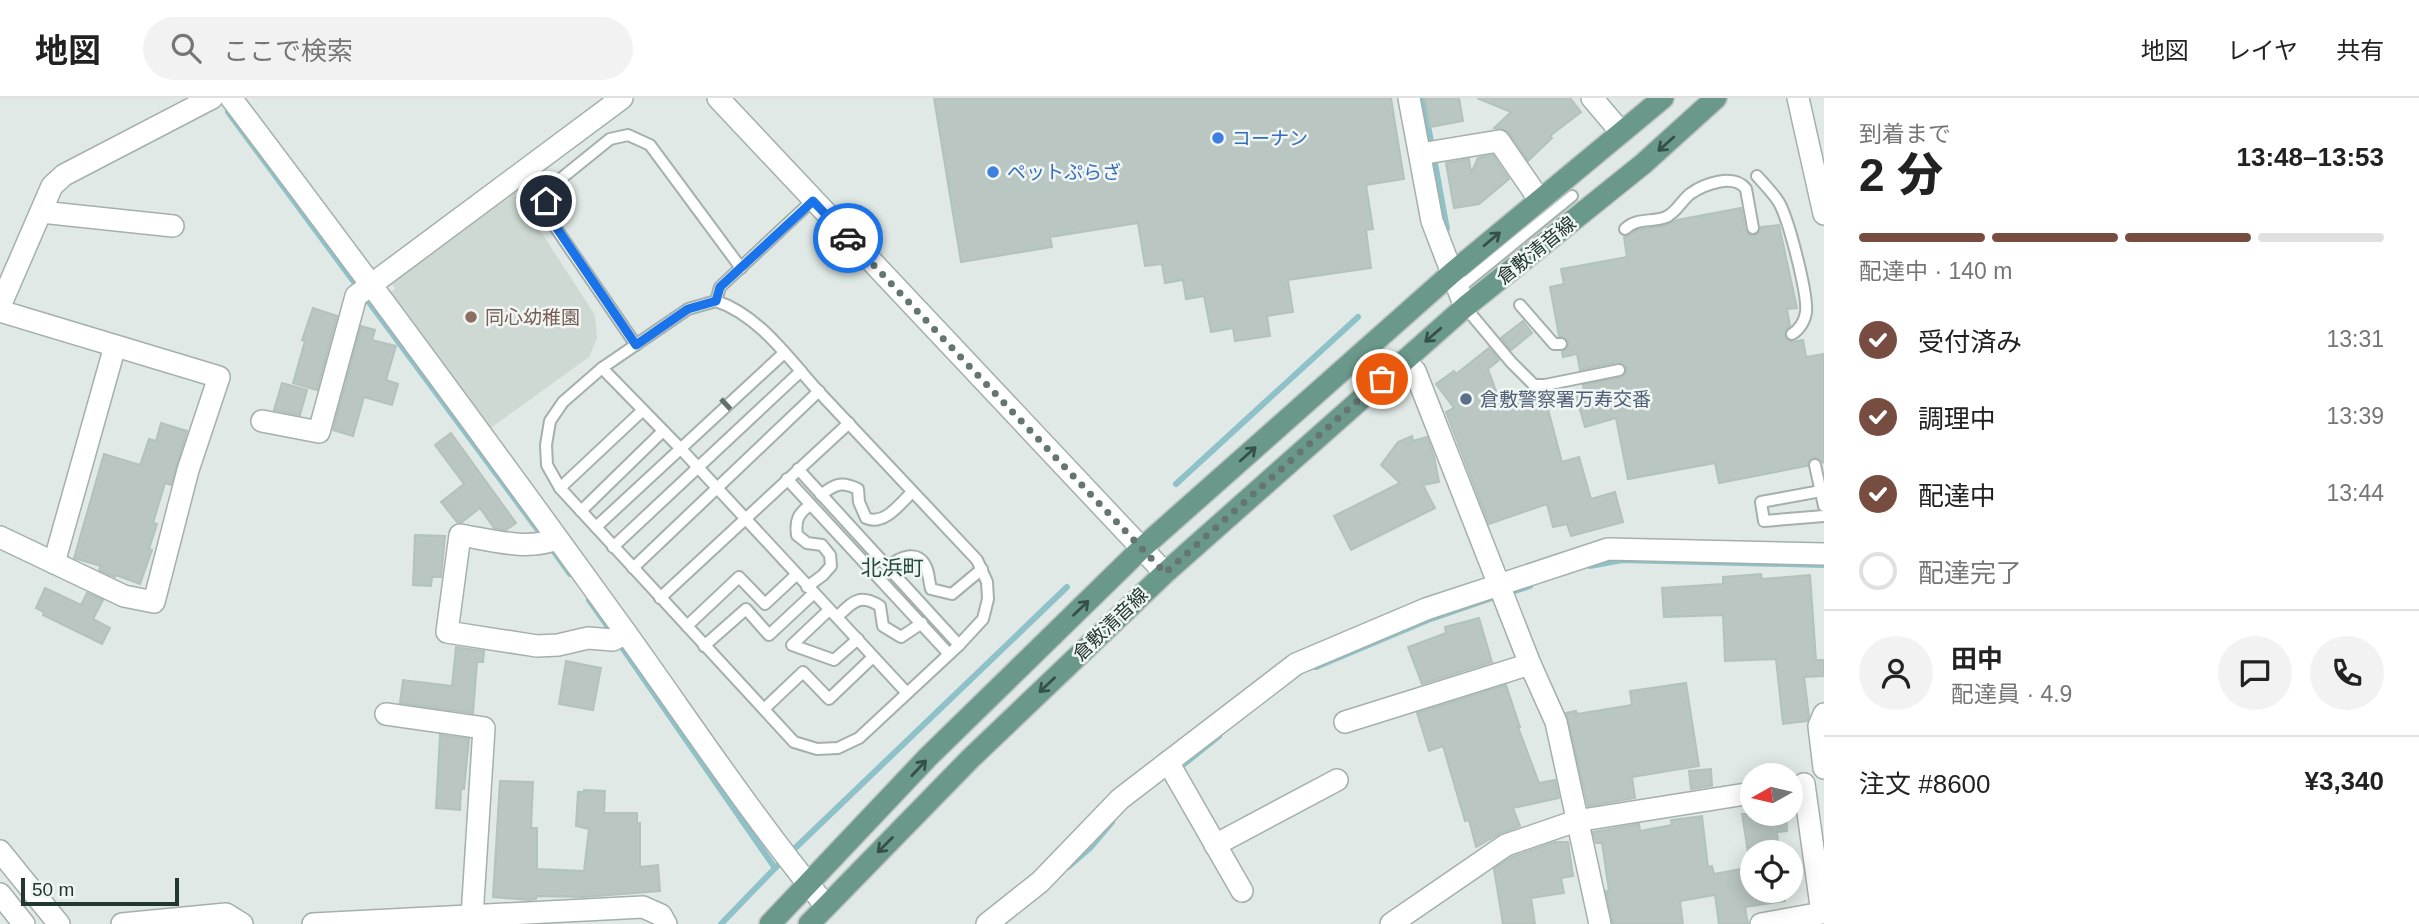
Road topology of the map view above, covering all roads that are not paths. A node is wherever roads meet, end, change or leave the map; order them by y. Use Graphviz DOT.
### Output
graph roads {
  1 [pos="212,98"];
  2 [pos="231,98"];
  3 [pos="622,98"];
  4 [pos="718,98"];
  5 [pos="1409,98"];
  6 [pos="1592,98"];
  7 [pos="1663,98"];
  8 [pos="1716,98"];
  9 [pos="1798,98"];
  10 [pos="1620,131"];
  11 [pos="1428,153"];
  12 [pos="1756,176"];
  13 [pos="1572,196"];
  14 [pos="1539,199"];
  15 [pos="813,201"];
  16 [pos="40,212"];
  17 [pos="1824,214"];
  18 [pos="173,226"];
  19 [pos="1753,228"];
  20 [pos="1625,229"];
  21 [pos="741,268"];
  22 [pos="366,289"];
  23 [pos="1458,289"];
  24 [pos="716,301"];
  25 [pos="1520,305"];
  26 [pos="0,309"];
  27 [pos="1792,334"];
  28 [pos="1561,344"];
  29 [pos="636,345"];
  30 [pos="115,346"];
  31 [pos="784,353"];
  32 [pos="1402,362"];
  33 [pos="602,368"];
  34 [pos="1619,370"];
  35 [pos="801,371"];
  36 [pos="819,391"];
  37 [pos="642,411"];
  38 [pos="262,421"];
  39 [pos="849,423"];
  40 [pos="663,431"];
  41 [pos="681,449"];
  42 [pos="1815,465"];
  43 [pos="697,467"];
  44 [pos="798,469"];
  45 [pos="787,479"];
  46 [pos="560,488"];
  47 [pos="718,490"];
  48 [pos="1821,491"];
  49 [pos="912,492"];
  50 [pos="821,495"];
  51 [pos="810,505"];
  52 [pos="1824,506"];
  53 [pos="581,511"];
  54 [pos="1824,516"];
  55 [pos="745,518"];
  56 [pos="596,527"];
  57 [pos="0,537"];
  58 [pos="550,542"];
  59 [pos="613,547"];
  60 [pos="1142,548"];
  61 [pos="1824,554"];
  62 [pos="54,563"];
  63 [pos="889,567"];
  64 [pos="633,568"];
  65 [pos="982,569"];
  66 [pos="1165,573"];
  67 [pos="796,575"];
  68 [pos="1499,585"];
  69 [pos="811,590"];
  70 [pos="660,598"];
  71 [pos="833,613"];
  72 [pos="922,623"];
  73 [pos="687,626"];
  74 [pos="619,637"];
  75 [pos="858,639"];
  76 [pos="959,645"];
  77 [pos="705,646"];
  78 [pos="949,654"];
  79 [pos="873,657"];
  80 [pos="1530,664"];
  81 [pos="907,693"];
  82 [pos="764,709"];
  83 [pos="386,714"];
  84 [pos="1824,714"];
  85 [pos="1345,722"];
  86 [pos="1168,762"];
  87 [pos="1824,768"];
  88 [pos="1337,780"];
  89 [pos="1806,784"];
  90 [pos="1740,795"];
  91 [pos="1576,821"];
  92 [pos="1215,845"];
  93 [pos="0,851"];
  94 [pos="809,885"];
  95 [pos="1242,891"];
  96 [pos="0,894"];
  97 [pos="472,917"];
  98 [pos="820,917"];
  99 [pos="24,924"];
  100 [pos="58,924"];
  101 [pos="122,924"];
  102 [pos="242,924"];
  103 [pos="313,924"];
  104 [pos="666,924"];
  105 [pos="770,924"];
  106 [pos="986,924"];
  107 [pos="1391,924"];
  108 [pos="1600,924"];
  109 [pos="1761,924"];
  1 -- 16 [label="street"];
  2 -- 22 [label="street"];
  3 -- 22 [label="street"];
  4 -- 15 [label="street"];
  5 -- 11 [label="street"];
  6 -- 10 [label="street"];
  7 -- 10 [label="main road, 倉敷清音線"];
  8 -- 23 [label="main road, 倉敷清音線, one-way"];
  9 -- 17 [label="street"];
  10 -- 14 [label="main road, 倉敷清音線"];
  11 -- 14 [label="street"];
  11 -- 23 [label="street"];
  12 -- 27 [label="lane"];
  13 -- 23 [label="lane"];
  23 -- 14 [label="main road, 倉敷清音線, one-way"];
  15 -- 21 [label="lane"];
  15 -- 60 [label="street"];
  16 -- 18 [label="street"];
  16 -- 26 [label="street"];
  19 -- 20 [label="lane"];
  21 -- 24 [label="lane"];
  21 -- 29 [label="lane"];
  22 -- 38 [label="street"];
  22 -- 58 [label="street"];
  23 -- 32 [label="main road, 倉敷清音線, one-way"];
  23 -- 34 [label="lane"];
  60 -- 23 [label="main road, 倉敷清音線, one-way"];
  24 -- 29 [label="lane"];
  24 -- 31 [label="lane"];
  25 -- 28 [label="lane"];
  26 -- 30 [label="street"];
  29 -- 33 [label="lane"];
  30 -- 62 [label="street"];
  30 -- 62 [label="street"];
  31 -- 35 [label="lane"];
  31 -- 41 [label="lane"];
  32 -- 66 [label="main road, 倉敷清音線"];
  32 -- 68 [label="street"];
  33 -- 37 [label="lane"];
  33 -- 46 [label="lane"];
  35 -- 36 [label="lane"];
  35 -- 43 [label="lane"];
  36 -- 39 [label="lane"];
  36 -- 47 [label="lane"];
  37 -- 40 [label="lane"];
  37 -- 46 [label="lane"];
  39 -- 44 [label="lane"];
  39 -- 49 [label="lane"];
  40 -- 41 [label="lane"];
  40 -- 53 [label="lane"];
  41 -- 43 [label="lane"];
  41 -- 56 [label="lane"];
  42 -- 48 [label="lane"];
  43 -- 47 [label="lane"];
  43 -- 59 [label="lane"];
  44 -- 45 [label="lane"];
  44 -- 50 [label="lane"];
  45 -- 51 [label="lane"];
  45 -- 55 [label="lane"];
  46 -- 53 [label="lane"];
  47 -- 55 [label="lane"];
  47 -- 64 [label="lane"];
  48 -- 52 [label="lane"];
  48 -- 54 [label="lane"];
  49 -- 50 [label="lane"];
  49 -- 65 [label="lane"];
  50 -- 63 [label="lane"];
  51 -- 69 [label="lane"];
  51 -- 72 [label="lane"];
  53 -- 56 [label="lane"];
  55 -- 67 [label="lane"];
  55 -- 70 [label="lane"];
  56 -- 59 [label="lane"];
  57 -- 62 [label="street"];
  58 -- 74 [label="street"];
  58 -- 74 [label="street"];
  59 -- 64 [label="lane"];
  60 -- 66 [label="street"];
  94 -- 60 [label="main road, 倉敷清音線, one-way"];
  61 -- 68 [label="street"];
  63 -- 65 [label="lane"];
  63 -- 76 [label="lane"];
  64 -- 70 [label="lane"];
  65 -- 76 [label="lane"];
  66 -- 98 [label="main road, 倉敷清音線, one-way"];
  67 -- 69 [label="lane"];
  67 -- 73 [label="lane"];
  68 -- 80 [label="street"];
  68 -- 86 [label="street"];
  69 -- 71 [label="lane"];
  69 -- 77 [label="lane"];
  70 -- 73 [label="lane"];
  71 -- 72 [label="lane"];
  71 -- 75 [label="lane"];
  71 -- 75 [label="lane"];
  72 -- 78 [label="lane"];
  73 -- 77 [label="lane"];
  74 -- 94 [label="street"];
  75 -- 79 [label="lane"];
  76 -- 78 [label="lane"];
  77 -- 82 [label="lane"];
  78 -- 81 [label="lane"];
  79 -- 81 [label="lane"];
  79 -- 82 [label="lane"];
  80 -- 85 [label="street"];
  80 -- 91 [label="street"];
  81 -- 82 [label="lane"];
  83 -- 97 [label="street"];
  84 -- 87 [label="street"];
  86 -- 92 [label="street"];
  86 -- 106 [label="street"];
  88 -- 92 [label="street"];
  89 -- 109 [label="street"];
  90 -- 91 [label="street"];
  91 -- 107 [label="street"];
  91 -- 108 [label="street"];
  92 -- 95 [label="street"];
  93 -- 100 [label="street"];
  94 -- 98 [label="street"];
  94 -- 105 [label="main road, 倉敷清音線"];
  96 -- 99 [label="street"];
  97 -- 103 [label="street"];
  97 -- 104 [label="street"];
  101 -- 102 [label="street"];
}
